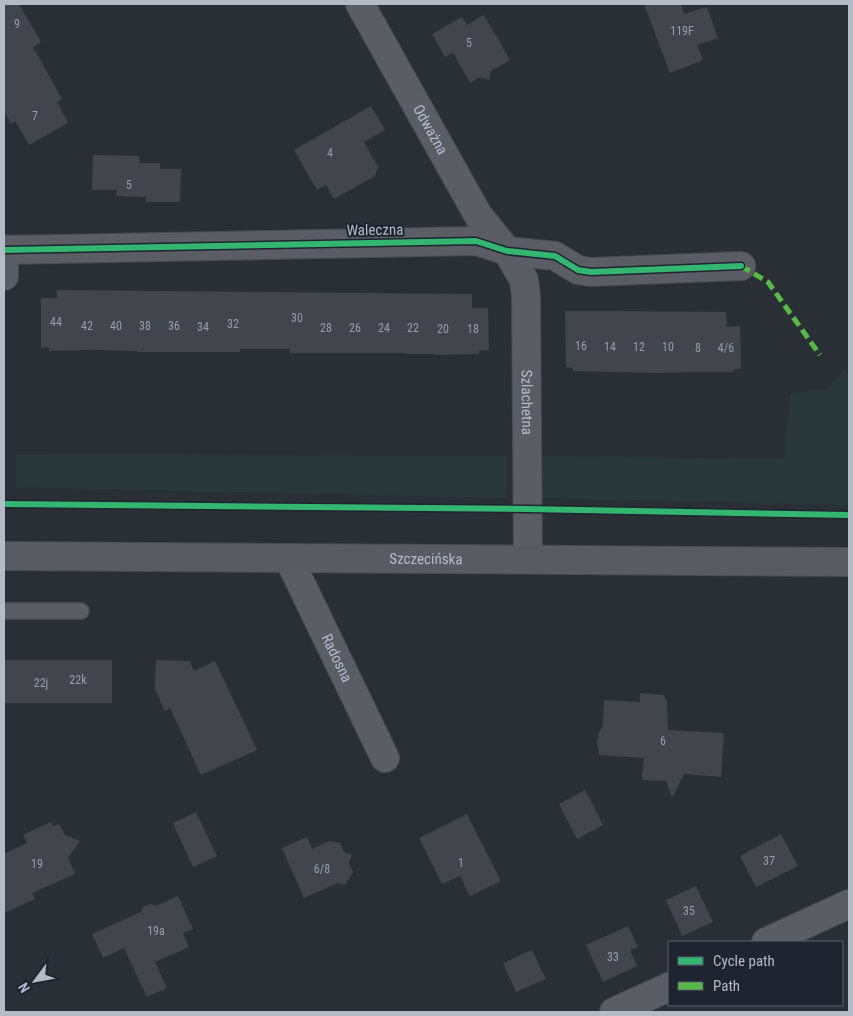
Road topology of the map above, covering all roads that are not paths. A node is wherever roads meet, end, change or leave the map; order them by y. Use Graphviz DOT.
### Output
graph roads {
  1 [pos="360,4"];
  2 [pos="4,250"];
  3 [pos="507,251"];
  4 [pos="741,266"];
  5 [pos="4,276"];
  6 [pos="4,556"];
  7 [pos="289,559"];
  8 [pos="528,559"];
  9 [pos="849,562"];
  10 [pos="4,611"];
  11 [pos="81,611"];
  12 [pos="385,758"];
  13 [pos="849,904"];
  14 [pos="768,941"];
  15 [pos="668,987"];
  16 [pos="614,1012"];
  1 -- 3 [label="street, Odważna"];
  2 -- 3 [label="street, Waleczna"];
  2 -- 5 [label="street"];
  3 -- 4 [label="street, Waleczna"];
  3 -- 8 [label="street, Szlachetna"];
  6 -- 7 [label="main road, Szczecińska"];
  7 -- 8 [label="main road, Szczecińska"];
  7 -- 12 [label="street, Radosna"];
  8 -- 9 [label="main road, Szczecińska"];
  10 -- 11 [label="lane"];
  13 -- 14 [label="street"];
  15 -- 16 [label="street"];
}
